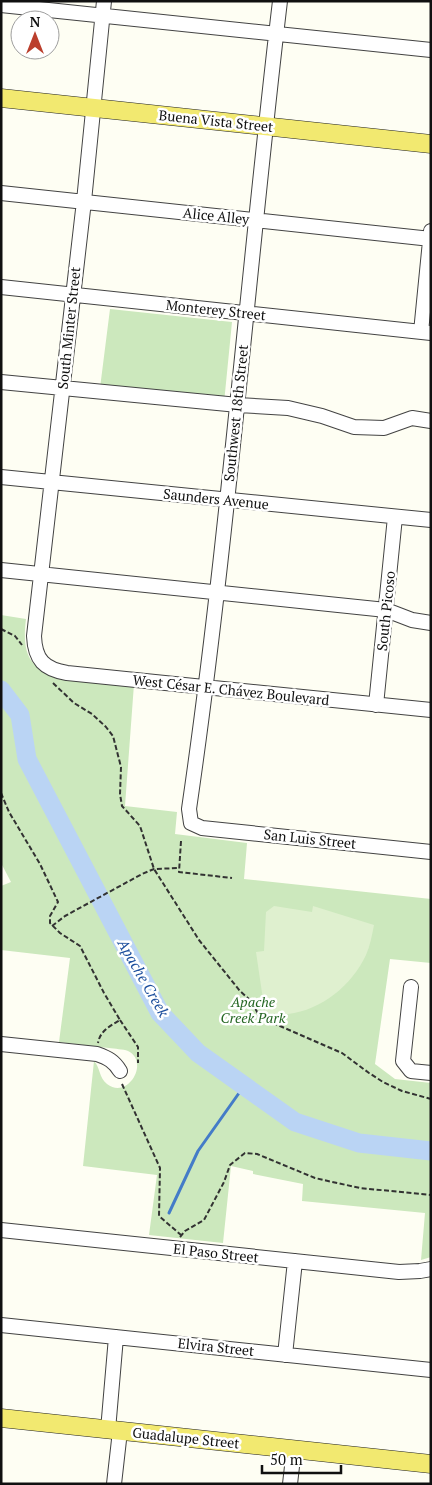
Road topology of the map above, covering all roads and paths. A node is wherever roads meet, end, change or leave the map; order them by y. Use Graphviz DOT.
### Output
graph roads {
  1 [pos="280,1"];
  2 [pos="1,5"];
  3 [pos="103,8"];
  4 [pos="276,35"];
  5 [pos="431,50"];
  6 [pos="1,98"];
  7 [pos="93,108"];
  8 [pos="266,126"];
  9 [pos="431,144"];
  10 [pos="1,193"];
  11 [pos="84,201"];
  12 [pos="256,220"];
  13 [pos="430,236"];
  14 [pos="430,254"];
  15 [pos="1,287"];
  16 [pos="72,295"];
  17 [pos="246,313"];
  18 [pos="426,332"];
  19 [pos="1,382"];
  20 [pos="62,389"];
  21 [pos="238,405"];
  22 [pos="431,421"];
  23 [pos="1,477"];
  24 [pos="52,482"];
  25 [pos="228,500"];
  26 [pos="395,517"];
  27 [pos="431,520"];
  28 [pos="1,570"];
  29 [pos="41,574"];
  30 [pos="217,593"];
  31 [pos="386,610"];
  32 [pos="431,623"];
  33 [pos="1,629"];
  34 [pos="22,646"];
  35 [pos="37,655"];
  36 [pos="49,679"];
  37 [pos="206,688"];
  38 [pos="376,705"];
  39 [pos="431,710"];
  40 [pos="1,793"];
  41 [pos="190,823"];
  42 [pos="181,841"];
  43 [pos="431,852"];
  44 [pos="179,868"];
  45 [pos="154,869"];
  46 [pos="232,878"];
  47 [pos="52,926"];
  48 [pos="411,987"];
  49 [pos="120,1020"];
  50 [pos="1,1044"];
  51 [pos="97,1045"];
  52 [pos="138,1062"];
  53 [pos="120,1071"];
  54 [pos="431,1073"];
  55 [pos="431,1098"];
  56 [pos="431,1195"];
  57 [pos="1,1230"];
  58 [pos="182,1235"];
  59 [pos="175,1248"];
  60 [pos="295,1261"];
  61 [pos="431,1269"];
  62 [pos="1,1325"];
  63 [pos="116,1337"];
  64 [pos="286,1355"];
  65 [pos="431,1370"];
  66 [pos="1,1418"];
  67 [pos="114,1430"];
  68 [pos="294,1449"];
  69 [pos="431,1464"];
  70 [pos="114,1484"];
  71 [pos="290,1484"];
  1 -- 4 [label="street, Southwest 18th Street"];
  2 -- 3 [label="street"];
  3 -- 4 [label="street"];
  3 -- 7 [label="street, South Minter Street"];
  4 -- 5 [label="street"];
  4 -- 8 [label="street, Southwest 18th Street"];
  6 -- 7 [label="main road, Buena Vista Street"];
  7 -- 8 [label="main road, Buena Vista Street"];
  7 -- 11 [label="street, South Minter Street"];
  8 -- 9 [label="main road, Buena Vista Street"];
  8 -- 12 [label="street, Southwest 18th Street"];
  10 -- 11 [label="street, Alice Alley"];
  11 -- 12 [label="street, Alice Alley"];
  11 -- 16 [label="street, South Minter Street"];
  12 -- 13 [label="street, Alice Alley"];
  12 -- 17 [label="street, Southwest 18th Street"];
  13 -- 14 [label="street"];
  14 -- 18 [label="street"];
  15 -- 16 [label="street, Monterey Street"];
  16 -- 17 [label="street, Monterey Street"];
  16 -- 20 [label="street, South Minter Street"];
  17 -- 18 [label="street, Monterey Street"];
  17 -- 21 [label="street, Southwest 18th Street"];
  19 -- 20 [label="street"];
  20 -- 21 [label="street"];
  20 -- 24 [label="street, South Minter Street"];
  21 -- 22 [label="street"];
  21 -- 25 [label="street, Southwest 18th Street"];
  23 -- 24 [label="street, Saunders Avenue"];
  24 -- 25 [label="street, Saunders Avenue"];
  24 -- 29 [label="street, South Minter Street"];
  25 -- 26 [label="street, Saunders Avenue"];
  25 -- 30 [label="street, Southwest 18th Street"];
  26 -- 27 [label="street, Saunders Avenue"];
  26 -- 31 [label="street, South Picoso"];
  28 -- 29 [label="street"];
  29 -- 30 [label="street"];
  29 -- 35 [label="street, South Minter Street"];
  30 -- 31 [label="street"];
  30 -- 37 [label="street, Southwest 18th Street"];
  31 -- 32 [label="street"];
  31 -- 38 [label="street, South Picoso"];
  33 -- 34 [label="path"];
  35 -- 37 [label="street, West César E. Chávez Boulevard"];
  36 -- 45 [label="path"];
  37 -- 38 [label="street, West César E. Chávez Boulevard"];
  37 -- 41 [label="street, Southwest 18th Street"];
  38 -- 39 [label="street, West César E. Chávez Boulevard"];
  40 -- 47 [label="path"];
  41 -- 43 [label="street, San Luis Street"];
  42 -- 44 [label="path"];
  44 -- 45 [label="path"];
  44 -- 46 [label="path"];
  45 -- 47 [label="path"];
  45 -- 55 [label="path"];
  47 -- 49 [label="path"];
  48 -- 54 [label="street"];
  49 -- 51 [label="path"];
  49 -- 52 [label="path"];
  50 -- 53 [label="street"];
  53 -- 58 [label="path"];
  56 -- 58 [label="path"];
  57 -- 59 [label="street, El Paso Street"];
  58 -- 59 [label="path"];
  59 -- 60 [label="street, El Paso Street"];
  60 -- 61 [label="street, El Paso Street"];
  60 -- 64 [label="street"];
  62 -- 63 [label="street, Elvira Street"];
  63 -- 64 [label="street, Elvira Street"];
  63 -- 67 [label="street"];
  64 -- 65 [label="street, Elvira Street"];
  66 -- 67 [label="main road, Guadalupe Street"];
  67 -- 68 [label="main road, Guadalupe Street"];
  67 -- 70 [label="street"];
  68 -- 69 [label="main road, Guadalupe Street"];
  68 -- 71 [label="street"];
}
